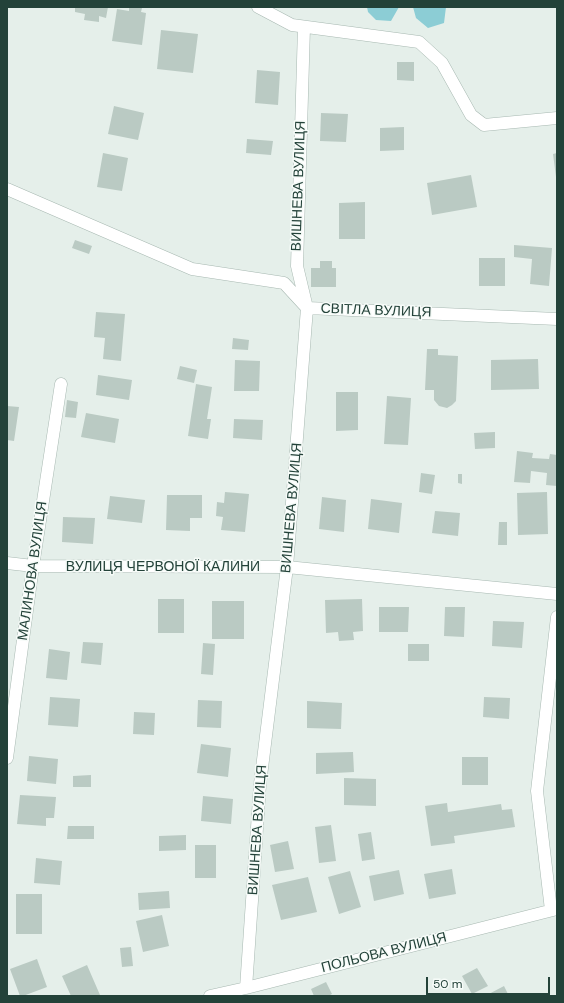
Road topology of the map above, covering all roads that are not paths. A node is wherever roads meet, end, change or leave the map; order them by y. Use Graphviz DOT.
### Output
graph roads {
  1 [pos="258,7"];
  2 [pos="304,27"];
  3 [pos="557,118"];
  4 [pos="7,189"];
  5 [pos="307,308"];
  6 [pos="557,319"];
  7 [pos="61,384"];
  8 [pos="7,563"];
  9 [pos="33,566"];
  10 [pos="287,567"];
  11 [pos="557,594"];
  12 [pos="557,616"];
  13 [pos="557,701"];
  14 [pos="546,707"];
  15 [pos="7,758"];
  16 [pos="554,909"];
  17 [pos="246,988"];
  18 [pos="210,996"];
  1 -- 2 [label="street"];
  2 -- 3 [label="street"];
  2 -- 5 [label="street, ВИШНЕВА ВУЛИЦЯ"];
  4 -- 5 [label="street, СВІТЛА ВУЛИЦЯ"];
  5 -- 6 [label="street, СВІТЛА ВУЛИЦЯ"];
  5 -- 10 [label="street, ВИШНЕВА ВУЛИЦЯ"];
  7 -- 9 [label="street, МАЛИНОВА ВУЛИЦЯ"];
  8 -- 9 [label="street, ВУЛИЦЯ ЧЕРВОНОЇ КАЛИНИ"];
  9 -- 10 [label="street, ВУЛИЦЯ ЧЕРВОНОЇ КАЛИНИ"];
  9 -- 15 [label="street, МАЛИНОВА ВУЛИЦЯ"];
  10 -- 11 [label="street, ВУЛИЦЯ ЧЕРВОНОЇ КАЛИНИ"];
  10 -- 17 [label="street, ВИШНЕВА ВУЛИЦЯ"];
  12 -- 14 [label="street"];
  13 -- 14 [label="street"];
  14 -- 16 [label="street"];
  16 -- 17 [label="street, ПОЛЬОВА ВУЛИЦЯ"];
  17 -- 18 [label="street, ПОЛЬОВА ВУЛИЦЯ"];
}
